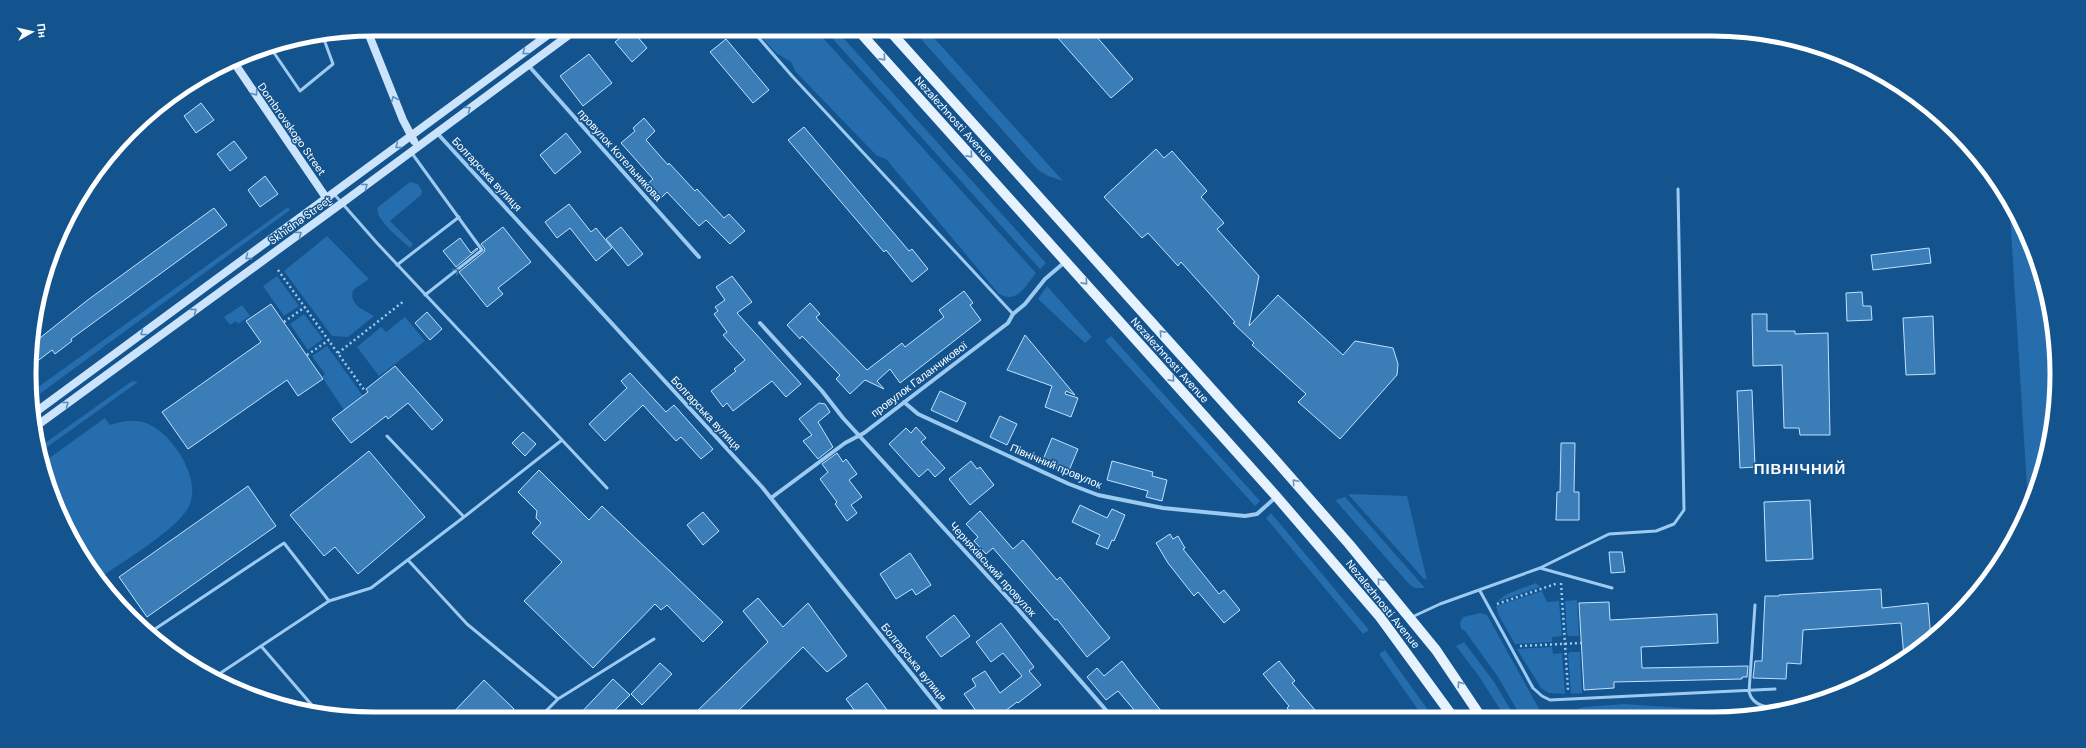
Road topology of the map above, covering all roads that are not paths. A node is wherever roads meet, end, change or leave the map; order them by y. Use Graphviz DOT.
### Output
graph roads {
  1 [pos="369,36"];
  2 [pos="547,36"];
  3 [pos="567,36"];
  4 [pos="757,36"];
  5 [pos="863,36"];
  6 [pos="894,36"];
  7 [pos="324,40"];
  8 [pos="273,52"];
  9 [pos="528,65"];
  10 [pos="236,66"];
  11 [pos="436,132"];
  12 [pos="411,136"];
  13 [pos="414,149"];
  14 [pos="1678,189"];
  15 [pos="331,196"];
  16 [pos="342,203"];
  17 [pos="334,209"];
  18 [pos="459,218"];
  19 [pos="699,257"];
  20 [pos="1066,261"];
  21 [pos="397,265"];
  22 [pos="425,295"];
  23 [pos="1013,314"];
  24 [pos="760,323"];
  25 [pos="904,402"];
  26 [pos="38,410"];
  27 [pos="40,424"];
  28 [pos="387,436"];
  29 [pos="858,436"];
  30 [pos="562,440"];
  31 [pos="606,488"];
  32 [pos="1276,496"];
  33 [pos="771,498"];
  34 [pos="464,517"];
  35 [pos="408,560"];
  36 [pos="1540,568"];
  37 [pos="1612,588"];
  38 [pos="1480,591"];
  39 [pos="329,601"];
  40 [pos="1755,605"];
  41 [pos="1410,618"];
  42 [pos="153,630"];
  43 [pos="654,639"];
  44 [pos="261,646"];
  45 [pos="219,674"];
  46 [pos="1774,689"];
  47 [pos="1749,692"];
  48 [pos="558,699"];
  49 [pos="1774,706"];
  50 [pos="312,707"];
  51 [pos="545,712"];
  52 [pos="942,712"];
  53 [pos="1108,712"];
  54 [pos="1449,712"];
  55 [pos="1478,712"];
  12 -- 1 [label="main road, one-way"];
  2 -- 12 [label="main road, Skhidna Street, one-way"];
  3 -- 9 [label="main road, Skhidna Street"];
  4 -- 23 [label="lane"];
  5 -- 20 [label="main road, Nezalezhnosti Avenue, one-way"];
  41 -- 6 [label="main road, Nezalezhnosti Avenue, one-way"];
  7 -- 8 [label="lane"];
  11 -- 9 [label="main road, Skhidna Street, one-way"];
  9 -- 19 [label="street, провулок Котельникова"];
  10 -- 15 [label="main road, Dombrovskogo Street, one-way"];
  11 -- 13 [label="main road, Skhidna Street"];
  11 -- 33 [label="street, Болгарська вулиця"];
  12 -- 13 [label="main road"];
  12 -- 15 [label="main road, Skhidna Street, one-way"];
  16 -- 13 [label="main road, Skhidna Street, one-way"];
  13 -- 18 [label="lane"];
  14 -- 36 [label="lane"];
  15 -- 16 [label="lane"];
  15 -- 17 [label="main road, Dombrovskogo Street"];
  15 -- 26 [label="main road, Skhidna Street, one-way"];
  16 -- 17 [label="main road, Skhidna Street"];
  16 -- 21 [label="lane"];
  27 -- 17 [label="main road, Skhidna Street, one-way"];
  18 -- 21 [label="lane"];
  22 -- 18 [label="lane, one-way"];
  20 -- 23 [label="street, провулок Галанчикової"];
  20 -- 32 [label="main road, Nezalezhnosti Avenue, one-way"];
  21 -- 22 [label="lane"];
  22 -- 30 [label="lane"];
  23 -- 25 [label="street, провулок Галанчикової"];
  24 -- 29 [label="street"];
  25 -- 29 [label="street, провулок Галанчикової"];
  25 -- 32 [label="street, Північний провулок"];
  28 -- 34 [label="lane"];
  29 -- 33 [label="street, провулок Галанчикової"];
  29 -- 53 [label="street, Черняхівський провулок"];
  30 -- 31 [label="lane"];
  30 -- 34 [label="lane"];
  32 -- 54 [label="main road, Nezalezhnosti Avenue"];
  33 -- 52 [label="street, Болгарська вулиця"];
  34 -- 35 [label="lane"];
  35 -- 39 [label="lane"];
  35 -- 48 [label="lane"];
  36 -- 37 [label="lane"];
  36 -- 38 [label="lane"];
  38 -- 41 [label="lane"];
  38 -- 47 [label="lane"];
  39 -- 42 [label="lane"];
  39 -- 44 [label="lane"];
  40 -- 47 [label="lane"];
  55 -- 41 [label="main road, Nezalezhnosti Avenue, one-way"];
  43 -- 48 [label="lane"];
  44 -- 45 [label="lane"];
  44 -- 50 [label="lane"];
  46 -- 47 [label="lane"];
  47 -- 49 [label="lane"];
  48 -- 51 [label="lane"];
}
